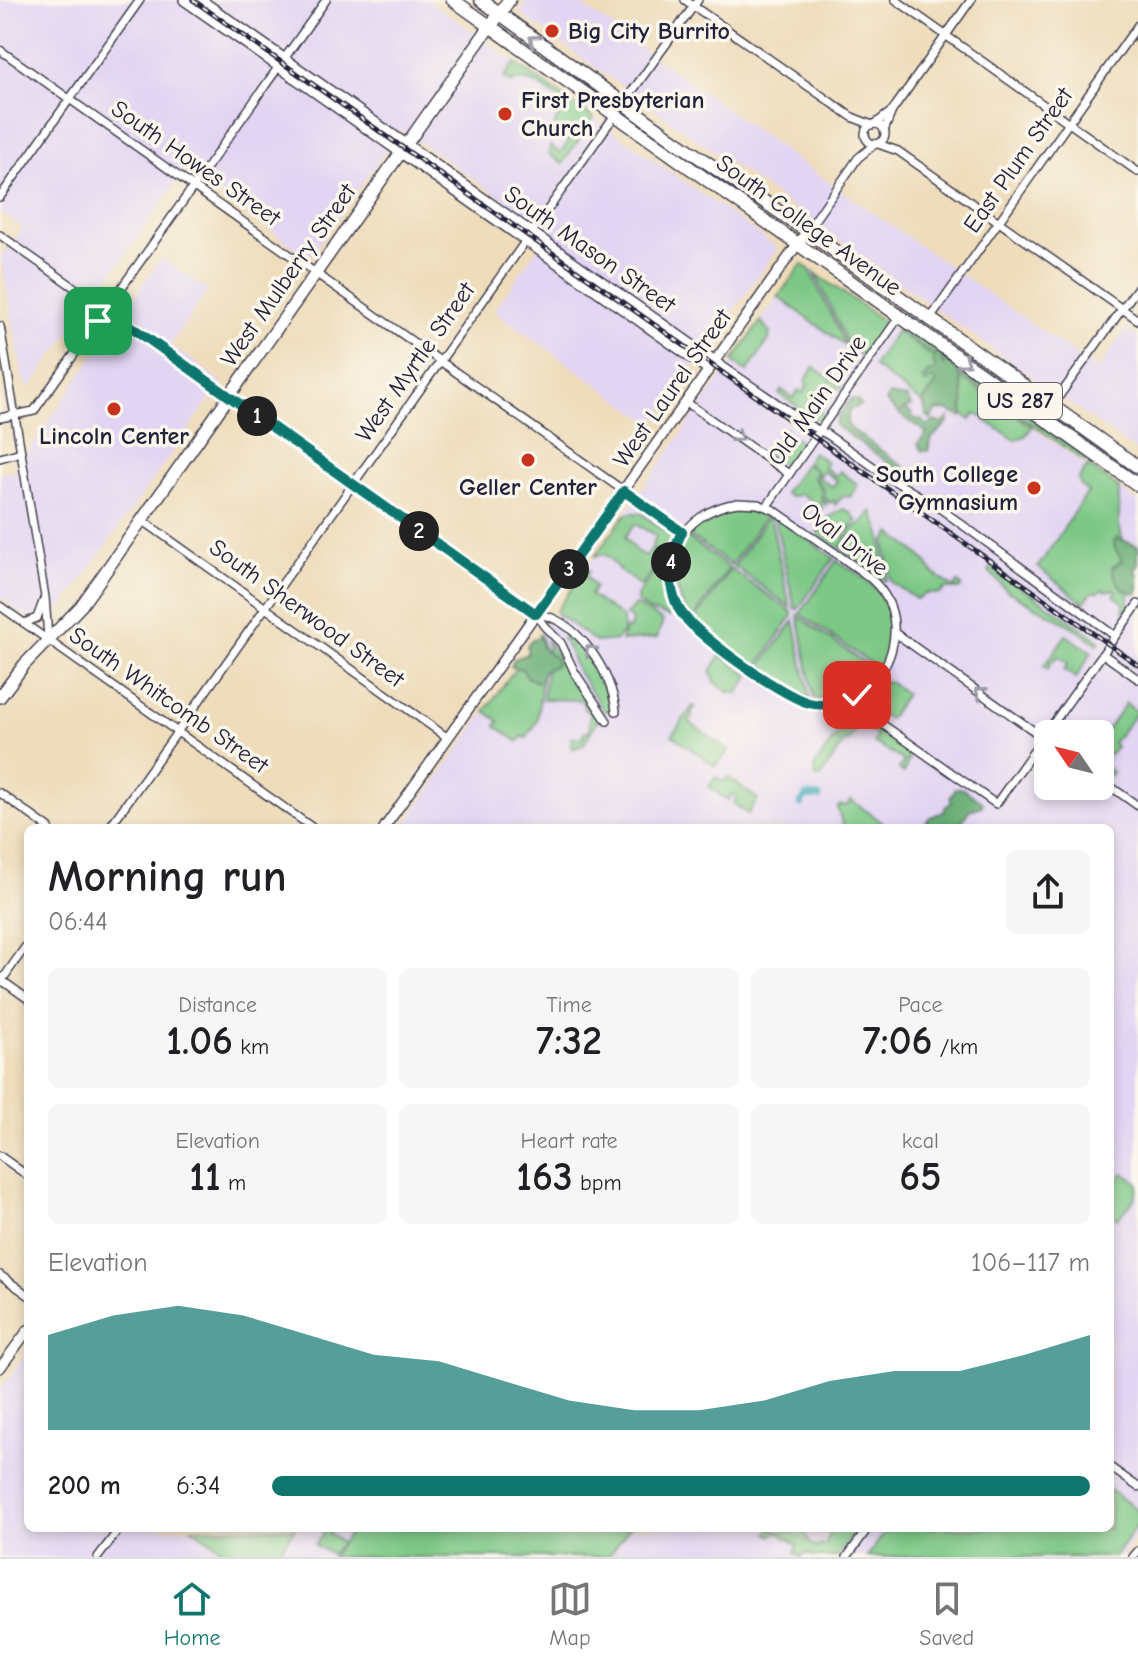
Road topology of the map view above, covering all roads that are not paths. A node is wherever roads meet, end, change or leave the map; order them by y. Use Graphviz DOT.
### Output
graph roads {
  1 [pos="140,0"];
  2 [pos="184,0"];
  3 [pos="201,0"];
  4 [pos="326,0"];
  5 [pos="453,0"];
  6 [pos="481,0"];
  7 [pos="509,0"];
  8 [pos="685,0"];
  9 [pos="896,0"];
  10 [pos="971,0"];
  11 [pos="696,3"];
  12 [pos="499,14"];
  13 [pos="1138,25"];
  14 [pos="490,26"];
  15 [pos="946,35"];
  16 [pos="0,50"];
  17 [pos="281,63"];
  18 [pos="70,98"];
  19 [pos="619,110"];
  20 [pos="892,111"];
  21 [pos="852,117"];
  22 [pos="1069,123"];
  23 [pos="873,124"];
  24 [pos="885,133"];
  25 [pos="865,135"];
  26 [pos="876,144"];
  27 [pos="404,149"];
  28 [pos="898,151"];
  29 [pos="858,158"];
  30 [pos="1138,172"];
  31 [pos="194,186"];
  32 [pos="0,197"];
  33 [pos="999,222"];
  34 [pos="807,231"];
  35 [pos="3,237"];
  36 [pos="529,237"];
  37 [pos="798,244"];
  38 [pos="0,246"];
  39 [pos="317,272"];
  40 [pos="1138,287"];
  41 [pos="106,309"];
  42 [pos="1122,309"];
  43 [pos="900,317"];
  44 [pos="930,319"];
  45 [pos="1138,320"];
  46 [pos="0,326"];
  47 [pos="440,361"];
  48 [pos="715,361"];
  49 [pos="709,370"];
  50 [pos="1010,393"];
  51 [pos="229,396"];
  52 [pos="686,402"];
  53 [pos="1052,406"];
  54 [pos="15,416"];
  55 [pos="0,418"];
  56 [pos="819,430"];
  57 [pos="21,452"];
  58 [pos="0,458"];
  59 [pos="1138,467"];
  60 [pos="789,474"];
  61 [pos="353,485"];
  62 [pos="1138,485"];
  63 [pos="624,491"];
  64 [pos="767,506"];
  65 [pos="142,520"];
  66 [pos="682,532"];
  67 [pos="45,597"];
  68 [pos="1138,604"];
  69 [pos="0,606"];
  70 [pos="266,609"];
  71 [pos="536,614"];
  72 [pos="47,615"];
  73 [pos="68,619"];
  74 [pos="24,623"];
  75 [pos="895,633"];
  76 [pos="1115,636"];
  77 [pos="48,638"];
  78 [pos="1103,654"];
  79 [pos="1138,679"];
  80 [pos="0,697"];
  81 [pos="848,700"];
  82 [pos="616,711"];
  83 [pos="1059,720"];
  84 [pos="607,721"];
  85 [pos="1034,731"];
  86 [pos="177,732"];
  87 [pos="448,738"];
  88 [pos="1034,755"];
  89 [pos="1114,789"];
  90 [pos="0,793"];
  91 [pos="1138,806"];
  92 [pos="43,824"];
  93 [pos="112,824"];
  94 [pos="307,824"];
  95 [pos="387,824"];
  96 [pos="24,948"];
  97 [pos="1,980"];
  98 [pos="24,996"];
  99 [pos="0,1156"];
  100 [pos="24,1173"];
  101 [pos="0,1275"];
  102 [pos="24,1292"];
  103 [pos="24,1335"];
  104 [pos="0,1368"];
  105 [pos="1114,1470"];
  106 [pos="1138,1487"];
  107 [pos="117,1532"];
  108 [pos="865,1532"];
  109 [pos="1138,1551"];
  110 [pos="98,1557"];
  111 [pos="847,1557"];
  112 [pos="1133,1557"];
  1 -- 18 [label="street"];
  2 -- 17 [label="street, South Mason Street"];
  3 -- 17 [label="street, South Mason Street"];
  4 -- 17 [label="street"];
  5 -- 14 [label="highway"];
  6 -- 12 [label="highway, South College Avenue / US 287"];
  7 -- 12 [label="highway"];
  8 -- 11 [label="street"];
  9 -- 15 [label="street"];
  10 -- 15 [label="street"];
  11 -- 19 [label="street, West Myrtle Street"];
  11 -- 21 [label="street"];
  12 -- 14 [label="highway"];
  19 -- 12 [label="highway, South College Avenue / US 287, one-way"];
  13 -- 22 [label="street, East Plum Street"];
  14 -- 19 [label="highway"];
  14 -- 27 [label="main road, West Mulberry Street"];
  15 -- 20 [label="street"];
  15 -- 22 [label="street"];
  16 -- 18 [label="street, South Howes Street"];
  17 -- 27 [label="street, South Mason Street"];
  17 -- 31 [label="street"];
  18 -- 31 [label="street, South Howes Street"];
  18 -- 32 [label="street"];
  19 -- 34 [label="highway, South College Avenue / US 287"];
  19 -- 36 [label="street, West Myrtle Street"];
  19 -- 37 [label="highway, South College Avenue / US 287"];
  20 -- 23 [label="street"];
  20 -- 24 [label="street"];
  21 -- 23 [label="street"];
  21 -- 25 [label="street"];
  22 -- 30 [label="street"];
  22 -- 33 [label="street, East Plum Street"];
  23 -- 24 [label="street"];
  23 -- 25 [label="street"];
  24 -- 26 [label="street"];
  24 -- 28 [label="street"];
  25 -- 26 [label="street"];
  25 -- 29 [label="street"];
  26 -- 28 [label="street"];
  26 -- 29 [label="street"];
  27 -- 36 [label="street, South Mason Street"];
  27 -- 39 [label="main road, West Mulberry Street"];
  28 -- 33 [label="street"];
  29 -- 34 [label="street"];
  31 -- 39 [label="street, South Howes Street"];
  31 -- 41 [label="street"];
  33 -- 42 [label="street"];
  33 -- 44 [label="street, East Plum Street"];
  34 -- 37 [label="street, West Laurel Street"];
  34 -- 44 [label="highway, South College Avenue / US 287"];
  35 -- 38 [label="street"];
  35 -- 41 [label="street"];
  36 -- 47 [label="street, West Myrtle Street"];
  36 -- 48 [label="street, South Mason Street"];
  36 -- 49 [label="street, South Mason Street"];
  37 -- 43 [label="highway, South College Avenue / US 287"];
  37 -- 48 [label="street, West Laurel Street"];
  39 -- 47 [label="street, South Howes Street"];
  39 -- 51 [label="main road, West Mulberry Street"];
  40 -- 42 [label="street"];
  41 -- 51 [label="street"];
  41 -- 54 [label="street"];
  42 -- 45 [label="street"];
  42 -- 53 [label="street"];
  43 -- 44 [label="highway"];
  43 -- 50 [label="highway, South College Avenue / US 287, one-way"];
  43 -- 56 [label="street, Old Main Drive"];
  44 -- 53 [label="highway, South College Avenue / US 287"];
  46 -- 54 [label="street"];
  47 -- 61 [label="street, West Myrtle Street"];
  47 -- 63 [label="street, South Howes Street"];
  48 -- 49 [label="street, West Laurel Street"];
  48 -- 56 [label="street, South Mason Street"];
  49 -- 52 [label="street, West Laurel Street"];
  50 -- 53 [label="highway"];
  50 -- 62 [label="highway, South College Avenue / US 287"];
  51 -- 61 [label="street"];
  51 -- 65 [label="main road, West Mulberry Street"];
  52 -- 60 [label="street, one-way"];
  52 -- 63 [label="street, West Laurel Street"];
  53 -- 59 [label="highway, South College Avenue / US 287"];
  54 -- 55 [label="street"];
  54 -- 57 [label="street"];
  56 -- 60 [label="street, Old Main Drive"];
  56 -- 76 [label="street, South Mason Street"];
  57 -- 58 [label="street"];
  57 -- 67 [label="street"];
  60 -- 64 [label="street, Old Main Drive"];
  61 -- 70 [label="street, West Myrtle Street"];
  61 -- 71 [label="street"];
  63 -- 66 [label="street, South Howes Street"];
  63 -- 71 [label="street, West Laurel Street"];
  64 -- 66 [label="street, Oval Drive"];
  64 -- 75 [label="street, Oval Drive"];
  65 -- 70 [label="street, South Sherwood Street"];
  65 -- 73 [label="main road, West Mulberry Street"];
  66 -- 81 [label="street"];
  67 -- 72 [label="street"];
  67 -- 74 [label="street"];
  68 -- 76 [label="street"];
  69 -- 74 [label="street, South Whitcomb Street"];
  70 -- 86 [label="street, West Myrtle Street"];
  70 -- 87 [label="street, South Sherwood Street"];
  82 -- 71 [label="street, one-way"];
  71 -- 84 [label="street"];
  71 -- 87 [label="street, West Laurel Street"];
  72 -- 73 [label="street"];
  72 -- 77 [label="street"];
  73 -- 77 [label="main road, West Mulberry Street"];
  74 -- 77 [label="street, South Whitcomb Street"];
  75 -- 81 [label="street"];
  85 -- 75 [label="street, one-way"];
  76 -- 78 [label="street"];
  77 -- 80 [label="main road, West Mulberry Street"];
  77 -- 86 [label="street, South Whitcomb Street"];
  78 -- 79 [label="street"];
  78 -- 83 [label="street"];
  81 -- 88 [label="street"];
  86 -- 93 [label="street, West Myrtle Street"];
  86 -- 94 [label="street, South Whitcomb Street"];
  87 -- 95 [label="street, West Laurel Street"];
  89 -- 91 [label="street"];
  90 -- 92 [label="street"];
  96 -- 97 [label="street"];
  97 -- 98 [label="street"];
  99 -- 100 [label="street"];
  101 -- 102 [label="street"];
  103 -- 104 [label="street"];
  105 -- 106 [label="street"];
  107 -- 110 [label="street"];
  108 -- 111 [label="street"];
  109 -- 112 [label="street"];
}
